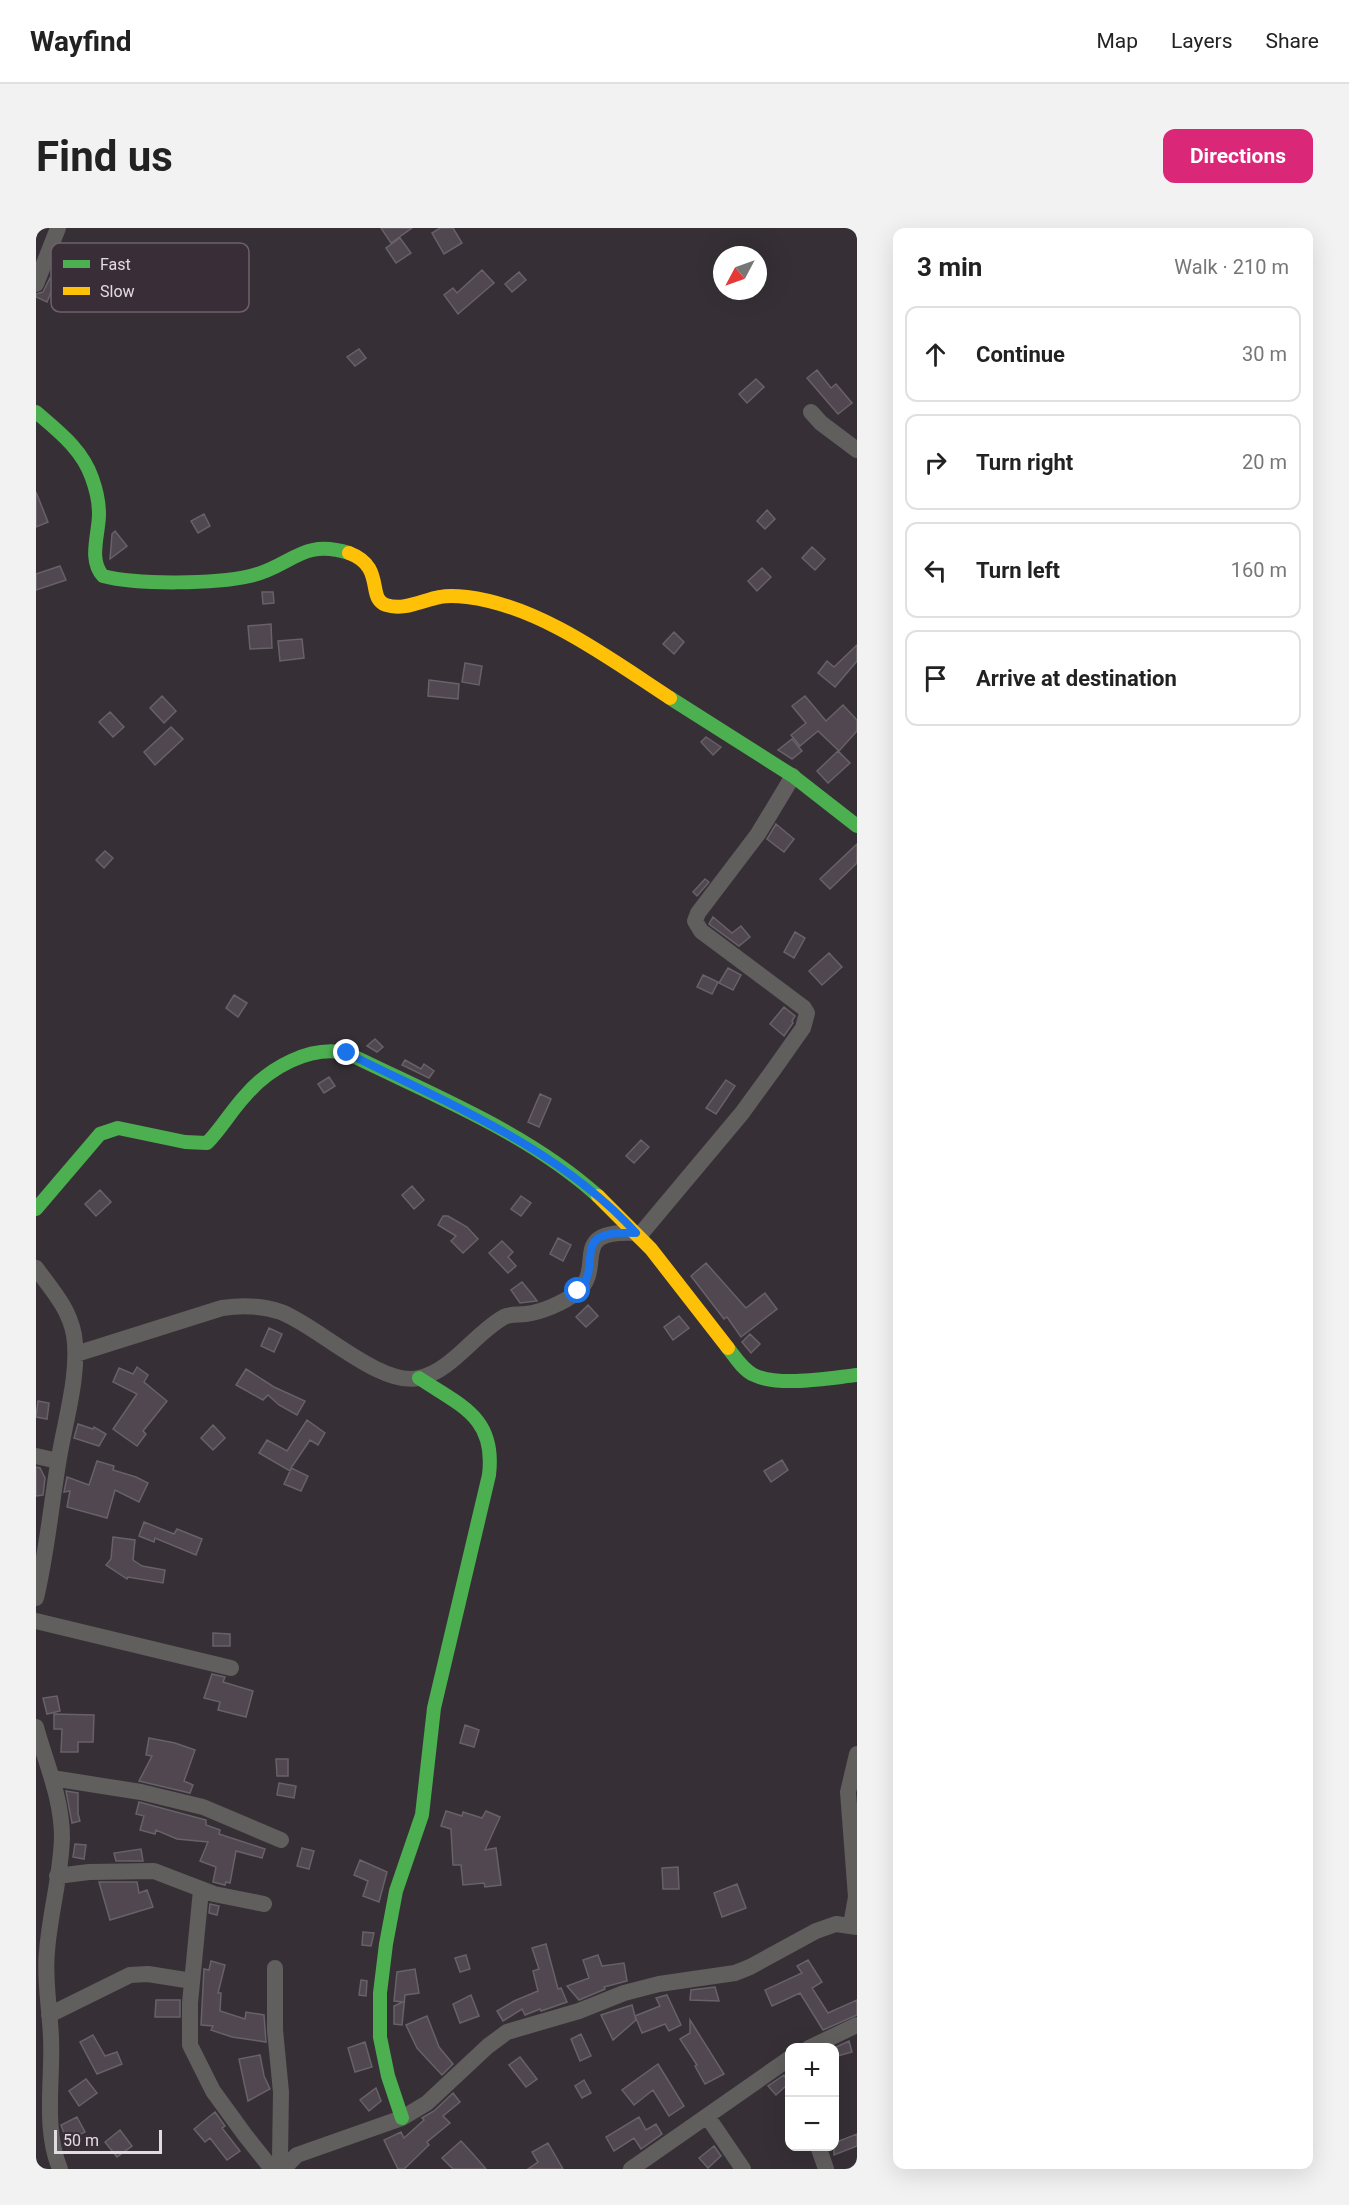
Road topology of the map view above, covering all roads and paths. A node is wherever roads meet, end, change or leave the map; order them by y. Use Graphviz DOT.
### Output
graph roads {
  1 [pos="58,228"];
  2 [pos="52,243"];
  3 [pos="51,246"];
  4 [pos="36,284"];
  5 [pos="36,412"];
  6 [pos="811,412"];
  7 [pos="857,450"];
  8 [pos="793,776"];
  9 [pos="857,826"];
  10 [pos="36,1209"];
  11 [pos="637,1234"];
  12 [pos="36,1268"];
  13 [pos="75,1354"];
  14 [pos="857,1375"];
  15 [pos="419,1378"];
  16 [pos="36,1456"];
  17 [pos="58,1461"];
  18 [pos="36,1598"];
  19 [pos="36,1620"];
  20 [pos="231,1668"];
  21 [pos="36,1727"];
  22 [pos="857,1754"];
  23 [pos="52,1778"];
  24 [pos="281,1840"];
  25 [pos="57,1876"];
  26 [pos="201,1890"];
  27 [pos="264,1904"];
  28 [pos="854,1926"];
  29 [pos="275,1968"];
  30 [pos="192,1981"];
  31 [pos="49,2015"];
  32 [pos="857,2025"];
  33 [pos="819,2043"];
  34 [pos="785,2061"];
  35 [pos="707,2116"];
  36 [pos="402,2118"];
  37 [pos="820,2151"];
  38 [pos="280,2168"];
  39 [pos="60,2169"];
  40 [pos="631,2169"];
  41 [pos="743,2169"];
  42 [pos="826,2169"];
  1 -- 2 [label="street"];
  3 -- 4 [label="street"];
  5 -- 8 [label="street"];
  6 -- 7 [label="street"];
  8 -- 9 [label="street"];
  8 -- 11 [label="street"];
  10 -- 11 [label="street"];
  11 -- 14 [label="street"];
  11 -- 15 [label="street"];
  12 -- 13 [label="street"];
  13 -- 15 [label="street"];
  13 -- 17 [label="street"];
  15 -- 36 [label="street"];
  16 -- 17 [label="street"];
  17 -- 18 [label="street"];
  19 -- 20 [label="street"];
  21 -- 23 [label="street"];
  22 -- 28 [label="street"];
  23 -- 24 [label="street"];
  23 -- 25 [label="street"];
  25 -- 26 [label="street"];
  25 -- 31 [label="street"];
  26 -- 27 [label="street"];
  26 -- 30 [label="street"];
  28 -- 36 [label="street"];
  29 -- 38 [label="street"];
  30 -- 31 [label="street"];
  30 -- 38 [label="street"];
  31 -- 39 [label="street"];
  32 -- 33 [label="street"];
  34 -- 35 [label="street"];
  35 -- 40 [label="street"];
  35 -- 41 [label="street"];
  36 -- 38 [label="street"];
  37 -- 42 [label="street"];
}
